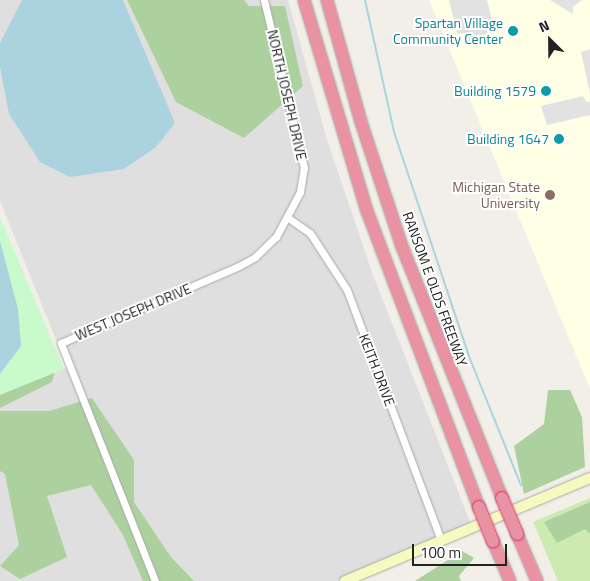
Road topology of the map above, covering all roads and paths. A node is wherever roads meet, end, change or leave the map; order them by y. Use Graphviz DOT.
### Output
graph roads {
  1 [pos="264,0"];
  2 [pos="304,0"];
  3 [pos="327,0"];
  4 [pos="287,217"];
  5 [pos="590,478"];
  6 [pos="441,540"];
  7 [pos="155,581"];
  8 [pos="345,581"];
  9 [pos="510,581"];
  10 [pos="537,581"];
  1 -- 4 [label="street, NORTH JOSEPH DRIVE"];
  2 -- 9 [label="highway, bridge"];
  3 -- 10 [label="highway, RANSOM E OLDS FREEWAY, bridge"];
  4 -- 6 [label="street, KEITH DRIVE"];
  4 -- 7 [label="street, WEST JOSEPH DRIVE"];
  5 -- 6 [label="street"];
  6 -- 8 [label="street"];
}
